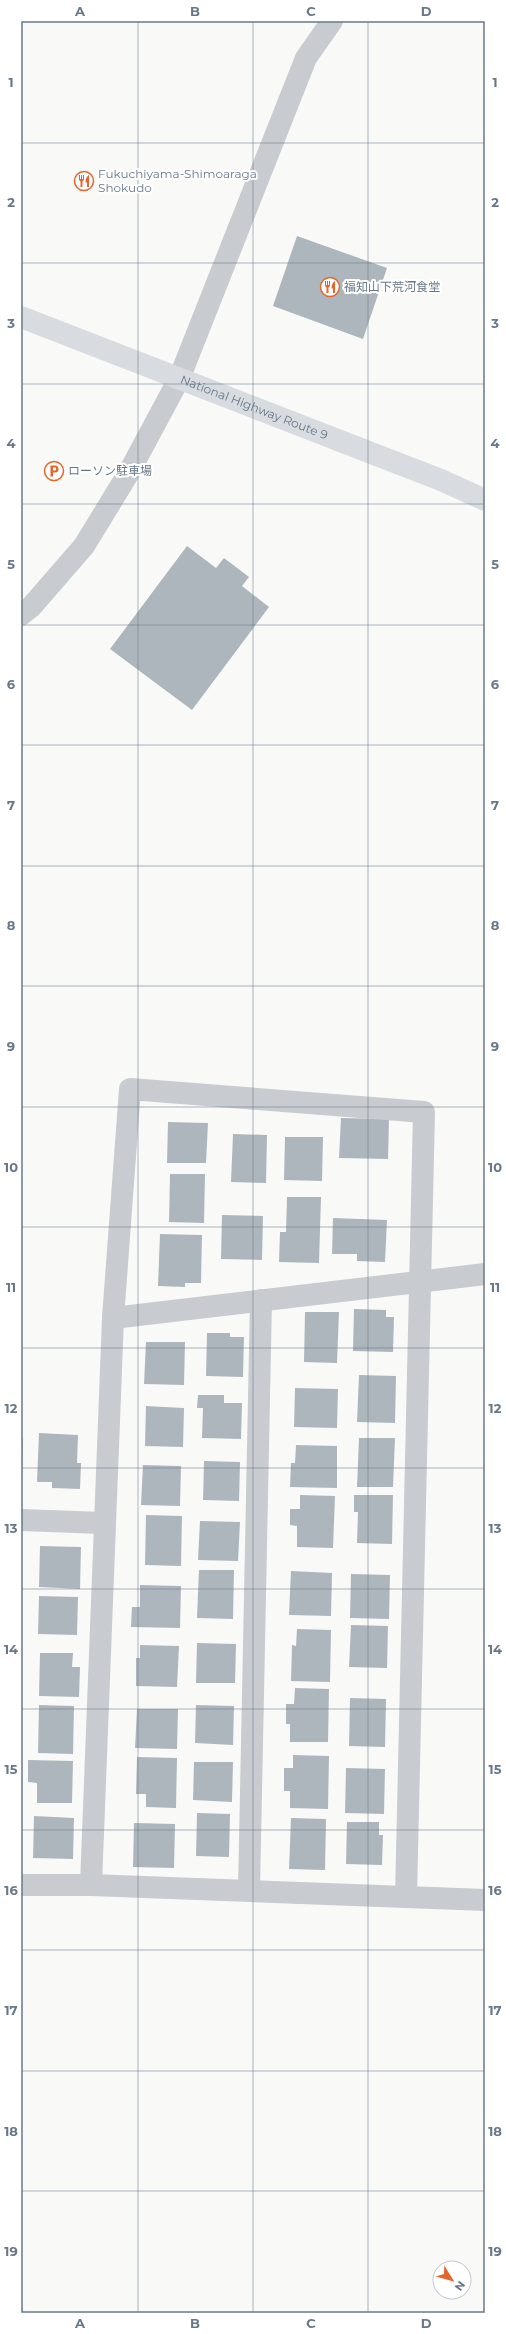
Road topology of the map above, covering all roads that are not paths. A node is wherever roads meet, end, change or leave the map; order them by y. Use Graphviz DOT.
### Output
graph roads {
  1 [pos="332,21"];
  2 [pos="21,317"];
  3 [pos="179,379"];
  4 [pos="485,500"];
  5 [pos="21,615"];
  6 [pos="485,1274"];
  7 [pos="420,1282"];
  8 [pos="261,1300"];
  9 [pos="113,1318"];
  10 [pos="21,1520"];
  11 [pos="104,1523"];
  12 [pos="21,1885"];
  13 [pos="91,1885"];
  14 [pos="249,1891"];
  15 [pos="406,1897"];
  16 [pos="485,1900"];
  1 -- 3 [label="street"];
  2 -- 3 [label="highway, National Highway Route 9"];
  3 -- 4 [label="highway, National Highway Route 9"];
  3 -- 5 [label="street"];
  6 -- 7 [label="street"];
  7 -- 8 [label="street"];
  7 -- 9 [label="street"];
  7 -- 15 [label="street"];
  8 -- 9 [label="street"];
  8 -- 14 [label="street"];
  9 -- 11 [label="street"];
  10 -- 11 [label="street"];
  11 -- 13 [label="street"];
  12 -- 13 [label="street"];
  13 -- 14 [label="street"];
  14 -- 15 [label="street"];
  15 -- 16 [label="street"];
}
